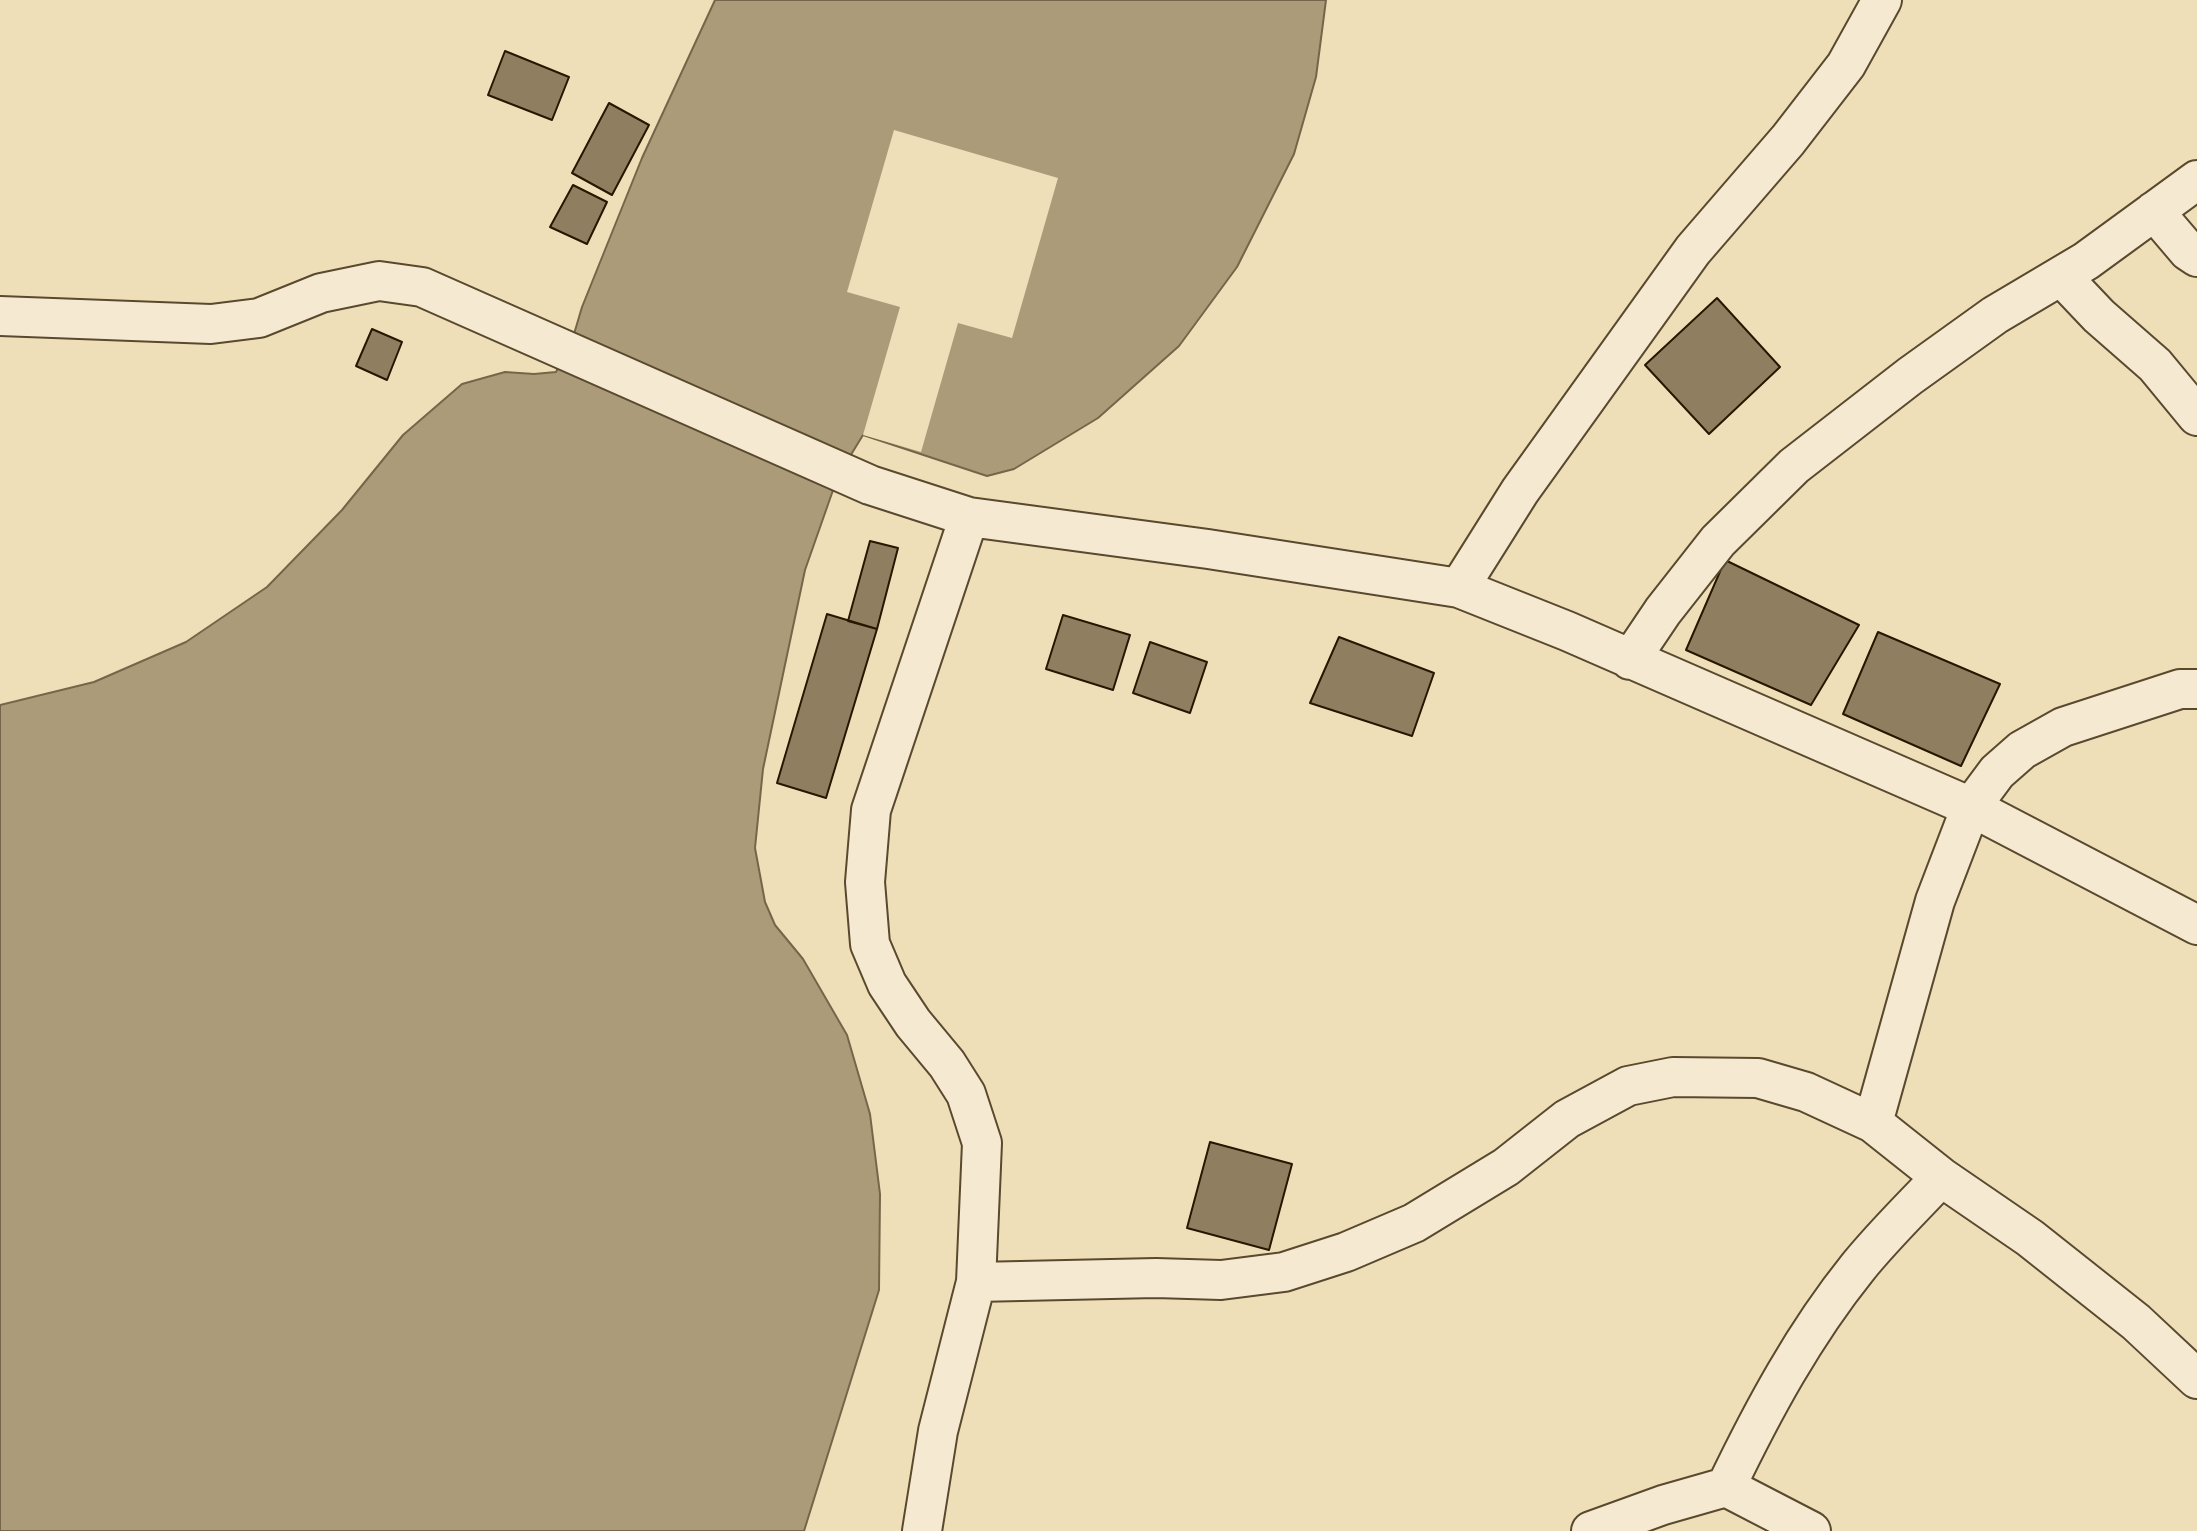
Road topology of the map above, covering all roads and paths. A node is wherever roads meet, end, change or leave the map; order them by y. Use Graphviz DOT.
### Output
graph roads {
  1 [pos="1882,0"];
  2 [pos="2197,180"];
  3 [pos="2154,211"];
  4 [pos="2197,257"];
  5 [pos="2062,277"];
  6 [pos="0,316"];
  7 [pos="2197,416"];
  8 [pos="970,517"];
  9 [pos="1459,588"];
  10 [pos="1630,660"];
  11 [pos="2197,689"];
  12 [pos="1971,807"];
  13 [pos="2197,925"];
  14 [pos="1873,1123"];
  15 [pos="1941,1177"];
  16 [pos="976,1282"];
  17 [pos="2197,1380"];
  18 [pos="1726,1487"];
  19 [pos="922,1531"];
  20 [pos="1591,1531"];
  21 [pos="1811,1531"];
  1 -- 9 [label="street"];
  2 -- 3 [label="street"];
  3 -- 4 [label="street"];
  3 -- 5 [label="street"];
  5 -- 7 [label="street"];
  5 -- 10 [label="street"];
  6 -- 8 [label="street"];
  8 -- 9 [label="street"];
  8 -- 16 [label="street"];
  9 -- 10 [label="street"];
  10 -- 12 [label="street"];
  11 -- 12 [label="street"];
  12 -- 13 [label="street"];
  12 -- 14 [label="street"];
  14 -- 15 [label="street"];
  14 -- 16 [label="street"];
  15 -- 17 [label="street"];
  15 -- 18 [label="street"];
  16 -- 19 [label="street"];
  18 -- 20 [label="street"];
  18 -- 21 [label="street"];
}
